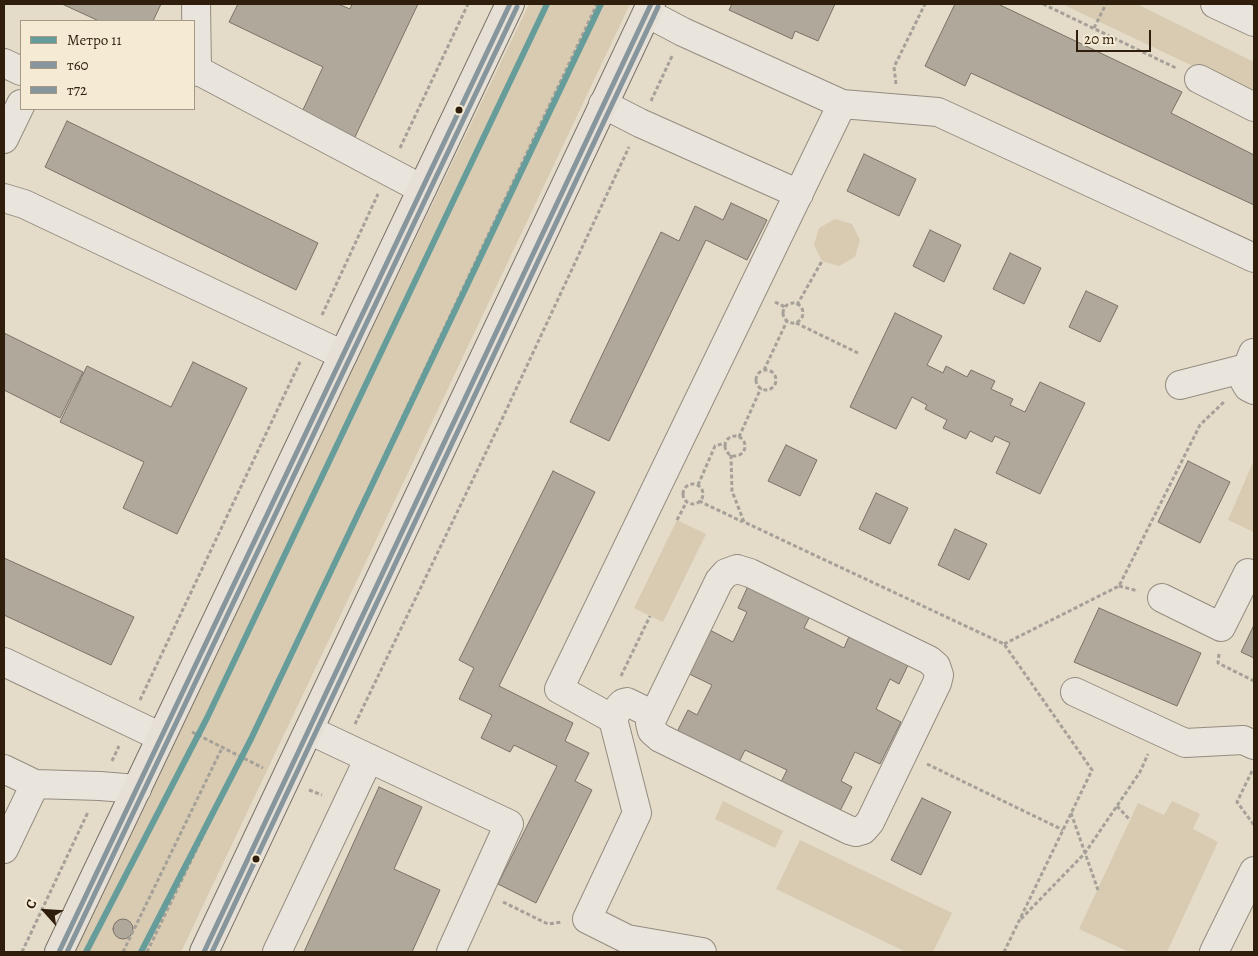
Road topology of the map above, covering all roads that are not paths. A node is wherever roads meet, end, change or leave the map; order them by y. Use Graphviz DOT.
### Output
graph roads {
  1 [pos="196,4"];
  2 [pos="510,4"];
  3 [pos="1214,4"];
  4 [pos="649,8"];
  5 [pos="1254,22"];
  6 [pos="4,62"];
  7 [pos="20,70"];
  8 [pos="196,71"];
  9 [pos="1199,79"];
  10 [pos="603,104"];
  11 [pos="842,104"];
  12 [pos="20,106"];
  13 [pos="1254,107"];
  14 [pos="4,139"];
  15 [pos="422,189"];
  16 [pos="799,194"];
  17 [pos="4,198"];
  18 [pos="1254,258"];
  19 [pos="343,355"];
  20 [pos="1250,373"];
  21 [pos="1180,385"];
  22 [pos="1254,576"];
  23 [pos="1162,598"];
  24 [pos="4,662"];
  25 [pos="1075,692"];
  26 [pos="654,714"];
  27 [pos="612,719"];
  28 [pos="165,728"];
  29 [pos="309,730"];
  30 [pos="1254,745"];
  31 [pos="357,752"];
  32 [pos="4,769"];
  33 [pos="36,784"];
  34 [pos="136,789"];
  35 [pos="4,849"];
  36 [pos="1254,871"];
  37 [pos="624,946"];
  38 [pos="59,952"];
  39 [pos="204,952"];
  40 [pos="277,952"];
  41 [pos="451,952"];
  42 [pos="702,952"];
  43 [pos="1214,952"];
  1 -- 8 [label="street"];
  2 -- 15 [label="main road"];
  3 -- 5 [label="street"];
  4 -- 10 [label="main road"];
  4 -- 11 [label="street"];
  6 -- 7 [label="street"];
  8 -- 15 [label="street"];
  9 -- 13 [label="street"];
  10 -- 16 [label="street"];
  10 -- 29 [label="main road"];
  11 -- 16 [label="street"];
  11 -- 18 [label="street"];
  12 -- 14 [label="street"];
  15 -- 19 [label="main road"];
  16 -- 27 [label="street"];
  17 -- 19 [label="street"];
  19 -- 28 [label="main road"];
  20 -- 21 [label="street"];
  22 -- 23 [label="street"];
  24 -- 28 [label="street"];
  25 -- 30 [label="street"];
  26 -- 26 [label="street"];
  26 -- 27 [label="street"];
  27 -- 37 [label="street"];
  28 -- 34 [label="main road"];
  29 -- 31 [label="street"];
  29 -- 39 [label="main road"];
  31 -- 40 [label="street"];
  31 -- 41 [label="street"];
  32 -- 33 [label="street"];
  33 -- 34 [label="street"];
  33 -- 35 [label="street"];
  34 -- 38 [label="main road"];
  36 -- 43 [label="street"];
  37 -- 42 [label="street"];
}
